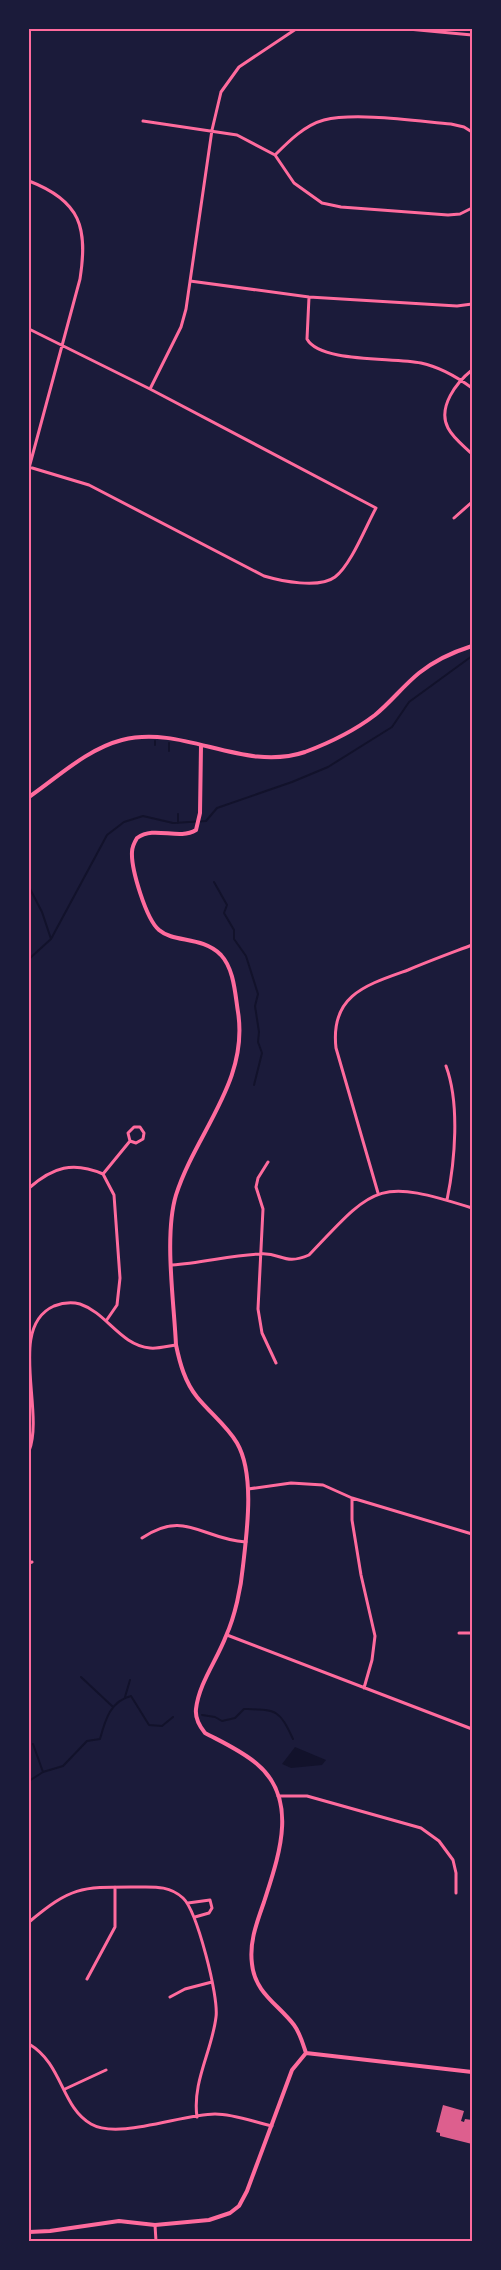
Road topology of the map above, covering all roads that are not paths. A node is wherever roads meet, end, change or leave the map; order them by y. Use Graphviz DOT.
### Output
graph roads {
  1 [pos="296,29"];
  2 [pos="408,29"];
  3 [pos="472,35"];
  4 [pos="143,121"];
  5 [pos="212,130"];
  6 [pos="472,132"];
  7 [pos="274,155"];
  8 [pos="29,181"];
  9 [pos="472,208"];
  10 [pos="190,281"];
  11 [pos="309,297"];
  12 [pos="472,304"];
  13 [pos="29,329"];
  14 [pos="61,344"];
  15 [pos="472,370"];
  16 [pos="461,380"];
  17 [pos="150,388"];
  18 [pos="472,388"];
  19 [pos="472,454"];
  20 [pos="29,468"];
  21 [pos="472,502"];
  22 [pos="454,518"];
  23 [pos="472,646"];
  24 [pos="201,746"];
  25 [pos="29,797"];
  26 [pos="472,945"];
  27 [pos="446,1066"];
  28 [pos="130,1141"];
  29 [pos="268,1162"];
  30 [pos="103,1174"];
  31 [pos="29,1188"];
  32 [pos="378,1193"];
  33 [pos="447,1200"];
  34 [pos="472,1208"];
  35 [pos="262,1253"];
  36 [pos="172,1265"];
  37 [pos="106,1321"];
  38 [pos="176,1345"];
  39 [pos="276,1363"];
  40 [pos="29,1452"];
  41 [pos="247,1489"];
  42 [pos="352,1498"];
  43 [pos="472,1534"];
  44 [pos="142,1538"];
  45 [pos="246,1542"];
  46 [pos="459,1632"];
  47 [pos="472,1633"];
  48 [pos="227,1635"];
  49 [pos="364,1688"];
  50 [pos="472,1729"];
  51 [pos="278,1796"];
  52 [pos="115,1887"];
  53 [pos="456,1893"];
  54 [pos="188,1903"];
  55 [pos="195,1917"];
  56 [pos="29,1922"];
  57 [pos="87,1979"];
  58 [pos="212,1982"];
  59 [pos="170,1997"];
  60 [pos="29,2044"];
  61 [pos="306,2053"];
  62 [pos="106,2070"];
  63 [pos="472,2072"];
  64 [pos="65,2089"];
  65 [pos="197,2117"];
  66 [pos="272,2126"];
  67 [pos="155,2225"];
  68 [pos="29,2232"];
  69 [pos="156,2241"];
  1 -- 5 [label="street"];
  2 -- 3 [label="street"];
  4 -- 5 [label="street"];
  5 -- 7 [label="street"];
  5 -- 10 [label="street"];
  6 -- 7 [label="street"];
  7 -- 9 [label="street"];
  8 -- 14 [label="street"];
  10 -- 11 [label="street"];
  10 -- 17 [label="street"];
  11 -- 12 [label="street"];
  11 -- 16 [label="street"];
  13 -- 14 [label="street"];
  14 -- 17 [label="street"];
  14 -- 20 [label="street"];
  15 -- 16 [label="street"];
  16 -- 18 [label="street"];
  16 -- 19 [label="street"];
  17 -- 20 [label="street"];
  21 -- 22 [label="street"];
  23 -- 24 [label="street"];
  24 -- 25 [label="street"];
  24 -- 36 [label="street"];
  26 -- 32 [label="street"];
  27 -- 33 [label="street"];
  28 -- 28 [label="street"];
  28 -- 30 [label="street"];
  29 -- 35 [label="street"];
  30 -- 31 [label="street"];
  30 -- 37 [label="street"];
  32 -- 33 [label="street"];
  32 -- 35 [label="street"];
  33 -- 34 [label="street"];
  35 -- 36 [label="street"];
  35 -- 39 [label="street"];
  36 -- 38 [label="street"];
  37 -- 38 [label="street"];
  37 -- 40 [label="street"];
  38 -- 41 [label="street"];
  41 -- 42 [label="street"];
  41 -- 45 [label="street"];
  42 -- 43 [label="street"];
  42 -- 49 [label="street"];
  44 -- 45 [label="street"];
  45 -- 48 [label="street"];
  46 -- 47 [label="street"];
  48 -- 49 [label="street"];
  48 -- 51 [label="street"];
  49 -- 50 [label="street"];
  51 -- 53 [label="street"];
  51 -- 61 [label="street"];
  52 -- 54 [label="street"];
  52 -- 56 [label="street"];
  52 -- 57 [label="street"];
  54 -- 55 [label="street"];
  54 -- 55 [label="street"];
  55 -- 58 [label="street"];
  58 -- 59 [label="street"];
  58 -- 65 [label="street"];
  60 -- 64 [label="street"];
  61 -- 63 [label="street"];
  61 -- 66 [label="street"];
  62 -- 64 [label="street"];
  64 -- 65 [label="street"];
  65 -- 66 [label="street"];
  66 -- 67 [label="street"];
  67 -- 68 [label="street"];
  67 -- 69 [label="street"];
}
